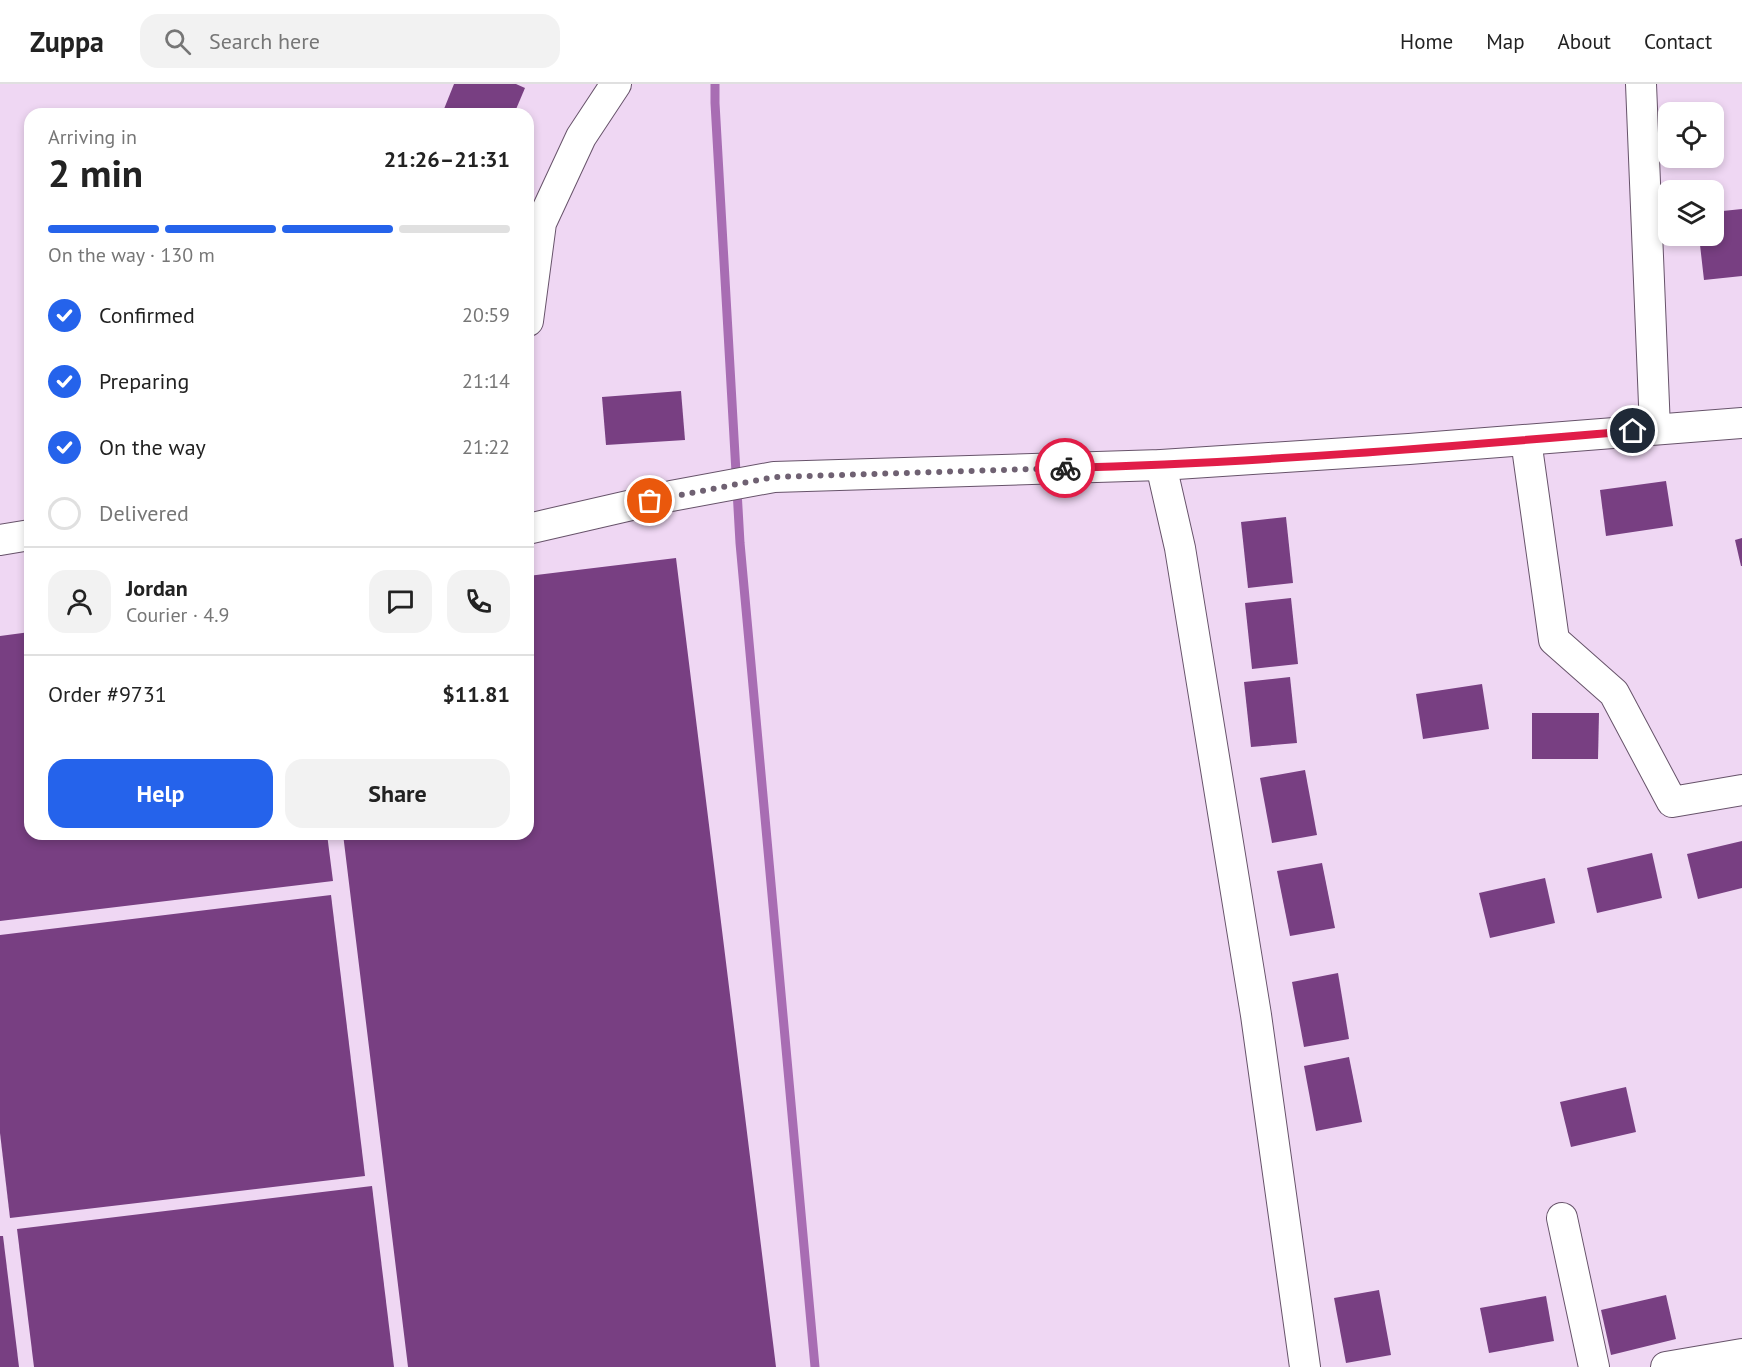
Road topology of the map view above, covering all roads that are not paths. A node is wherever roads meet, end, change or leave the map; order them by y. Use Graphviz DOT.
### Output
graph roads {
  1 [pos="616,84"];
  2 [pos="1641,84"];
  3 [pos="534,276"];
  4 [pos="1742,423"];
  5 [pos="1655,429"];
  6 [pos="1526,440"];
  7 [pos="1161,465"];
  8 [pos="534,529"];
  9 [pos="24,536"];
  10 [pos="0,540"];
  11 [pos="1742,790"];
  12 [pos="1562,1218"];
  13 [pos="1742,1354"];
  14 [pos="1305,1367"];
  15 [pos="1594,1367"];
  16 [pos="1666,1367"];
  1 -- 3 [label="street"];
  2 -- 5 [label="street"];
  4 -- 5 [label="street"];
  5 -- 6 [label="street"];
  6 -- 7 [label="street"];
  6 -- 11 [label="street"];
  7 -- 8 [label="street"];
  7 -- 14 [label="street"];
  9 -- 10 [label="street"];
  12 -- 15 [label="street"];
  13 -- 16 [label="street"];
}
